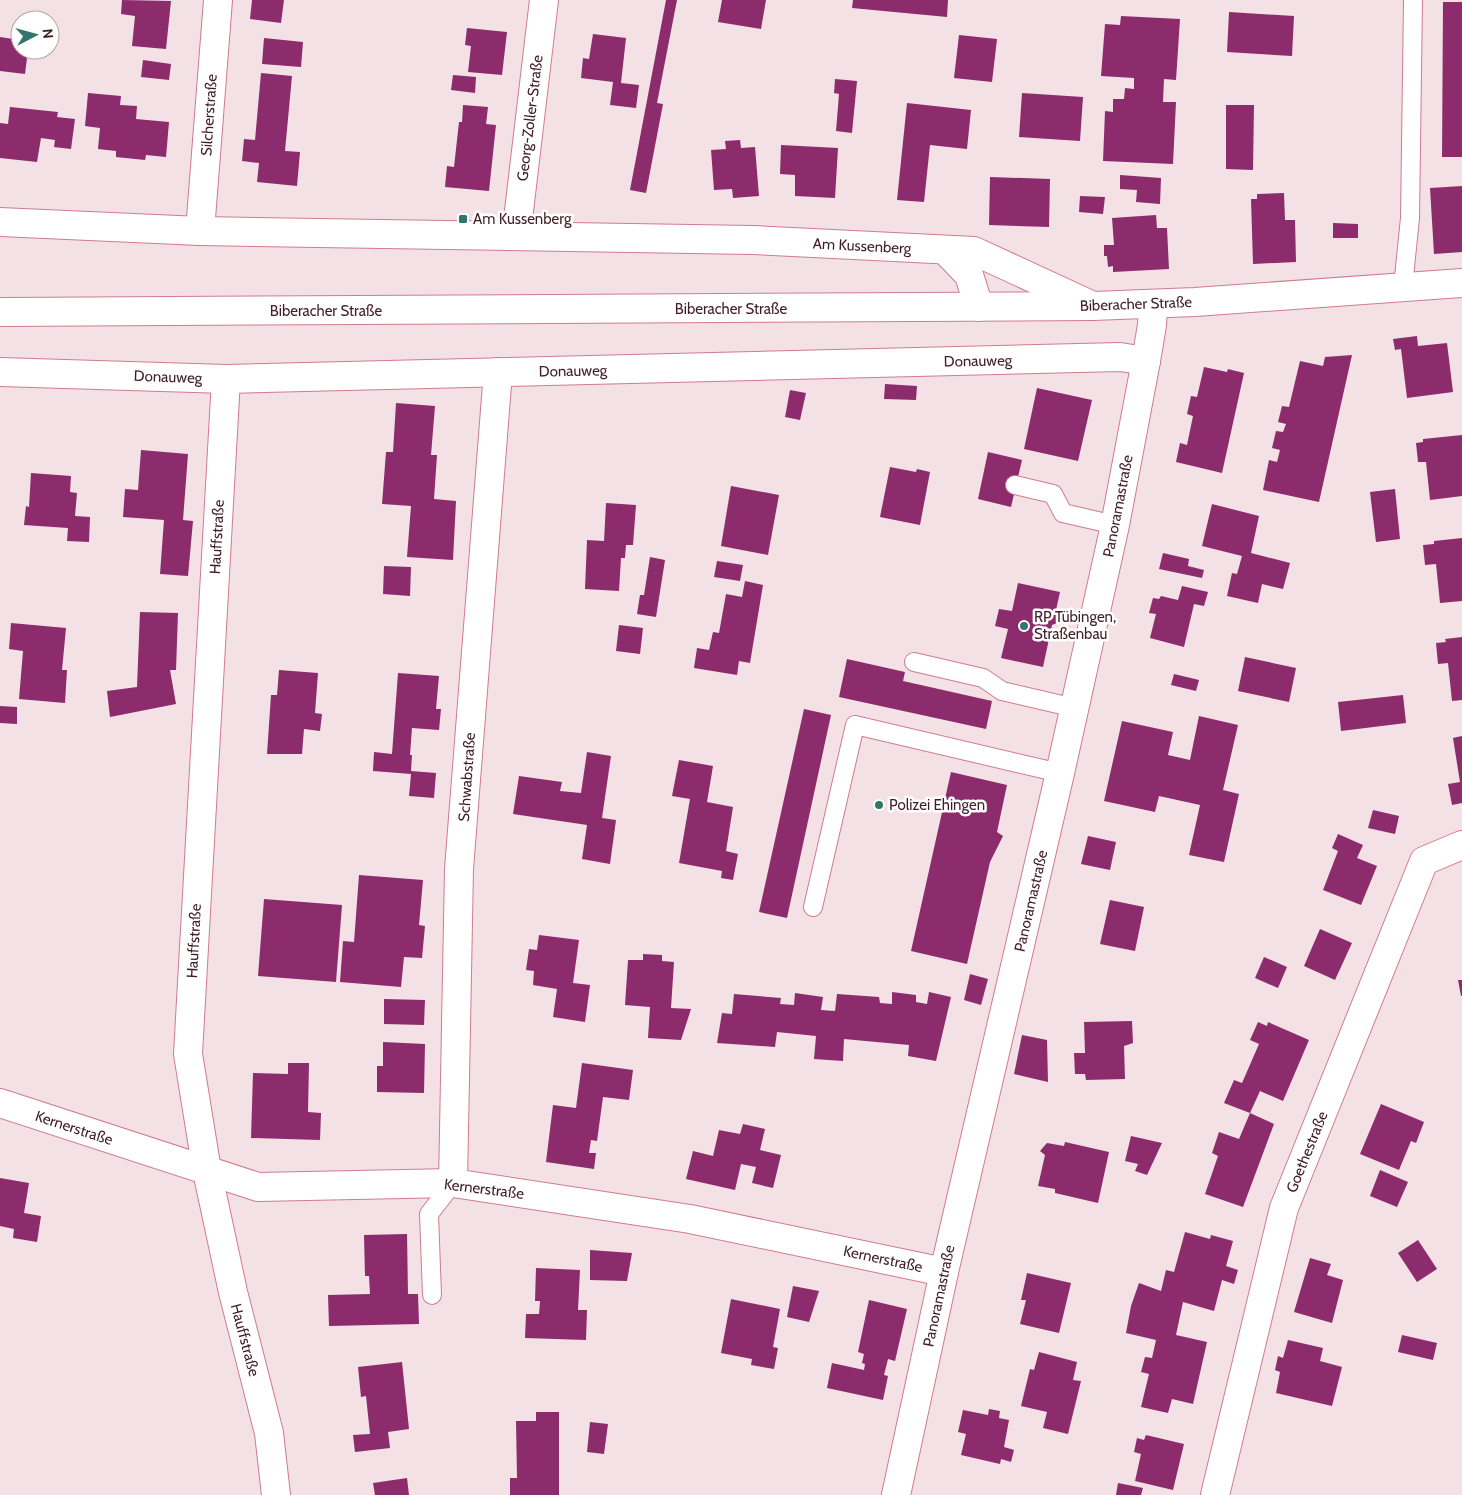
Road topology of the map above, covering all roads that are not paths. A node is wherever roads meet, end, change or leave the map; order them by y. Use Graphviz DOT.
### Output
graph roads {
  1 [pos="218,0"];
  2 [pos="544,0"];
  3 [pos="1413,0"];
  4 [pos="0,222"];
  5 [pos="200,231"];
  6 [pos="516,236"];
  7 [pos="945,250"];
  8 [pos="1462,283"];
  9 [pos="1403,287"];
  10 [pos="1153,305"];
  11 [pos="1093,306"];
  12 [pos="979,307"];
  13 [pos="0,312"];
  14 [pos="1146,361"];
  15 [pos="0,372"];
  16 [pos="498,372"];
  17 [pos="226,379"];
  18 [pos="1015,486"];
  19 [pos="1115,525"];
  20 [pos="914,662"];
  21 [pos="1075,708"];
  22 [pos="1060,773"];
  23 [pos="1462,846"];
  24 [pos="813,906"];
  25 [pos="0,1104"];
  26 [pos="206,1171"];
  27 [pos="453,1183"];
  28 [pos="944,1272"];
  29 [pos="432,1295"];
  30 [pos="276,1495"];
  31 [pos="896,1495"];
  32 [pos="1216,1495"];
  1 -- 5 [label="street, Silcherstraße"];
  2 -- 6 [label="street, Georg-Zoller-Straße"];
  3 -- 9 [label="lane"];
  4 -- 5 [label="street, Am Kussenberg"];
  5 -- 6 [label="street, Am Kussenberg"];
  6 -- 7 [label="street, Am Kussenberg"];
  7 -- 11 [label="street, Am Kussenberg"];
  7 -- 12 [label="street"];
  8 -- 9 [label="street, Biberacher Straße"];
  9 -- 10 [label="street, Biberacher Straße"];
  10 -- 11 [label="street, Biberacher Straße"];
  10 -- 14 [label="street, Panoramastraße"];
  11 -- 12 [label="street, Biberacher Straße"];
  12 -- 13 [label="street, Biberacher Straße"];
  14 -- 16 [label="street, Donauweg"];
  14 -- 19 [label="street, Panoramastraße"];
  15 -- 17 [label="street, Donauweg"];
  16 -- 17 [label="street, Donauweg"];
  16 -- 27 [label="street, Schwabstraße"];
  17 -- 26 [label="street, Hauffstraße"];
  18 -- 19 [label="lane"];
  19 -- 21 [label="street, Panoramastraße"];
  20 -- 21 [label="lane"];
  21 -- 22 [label="street, Panoramastraße"];
  22 -- 24 [label="lane"];
  22 -- 28 [label="street, Panoramastraße"];
  23 -- 32 [label="street, Goethestraße"];
  25 -- 26 [label="street, Kernerstraße"];
  26 -- 27 [label="street, Kernerstraße"];
  26 -- 30 [label="street, Hauffstraße"];
  27 -- 28 [label="street, Kernerstraße"];
  27 -- 29 [label="lane"];
  28 -- 31 [label="street, Panoramastraße"];
}
